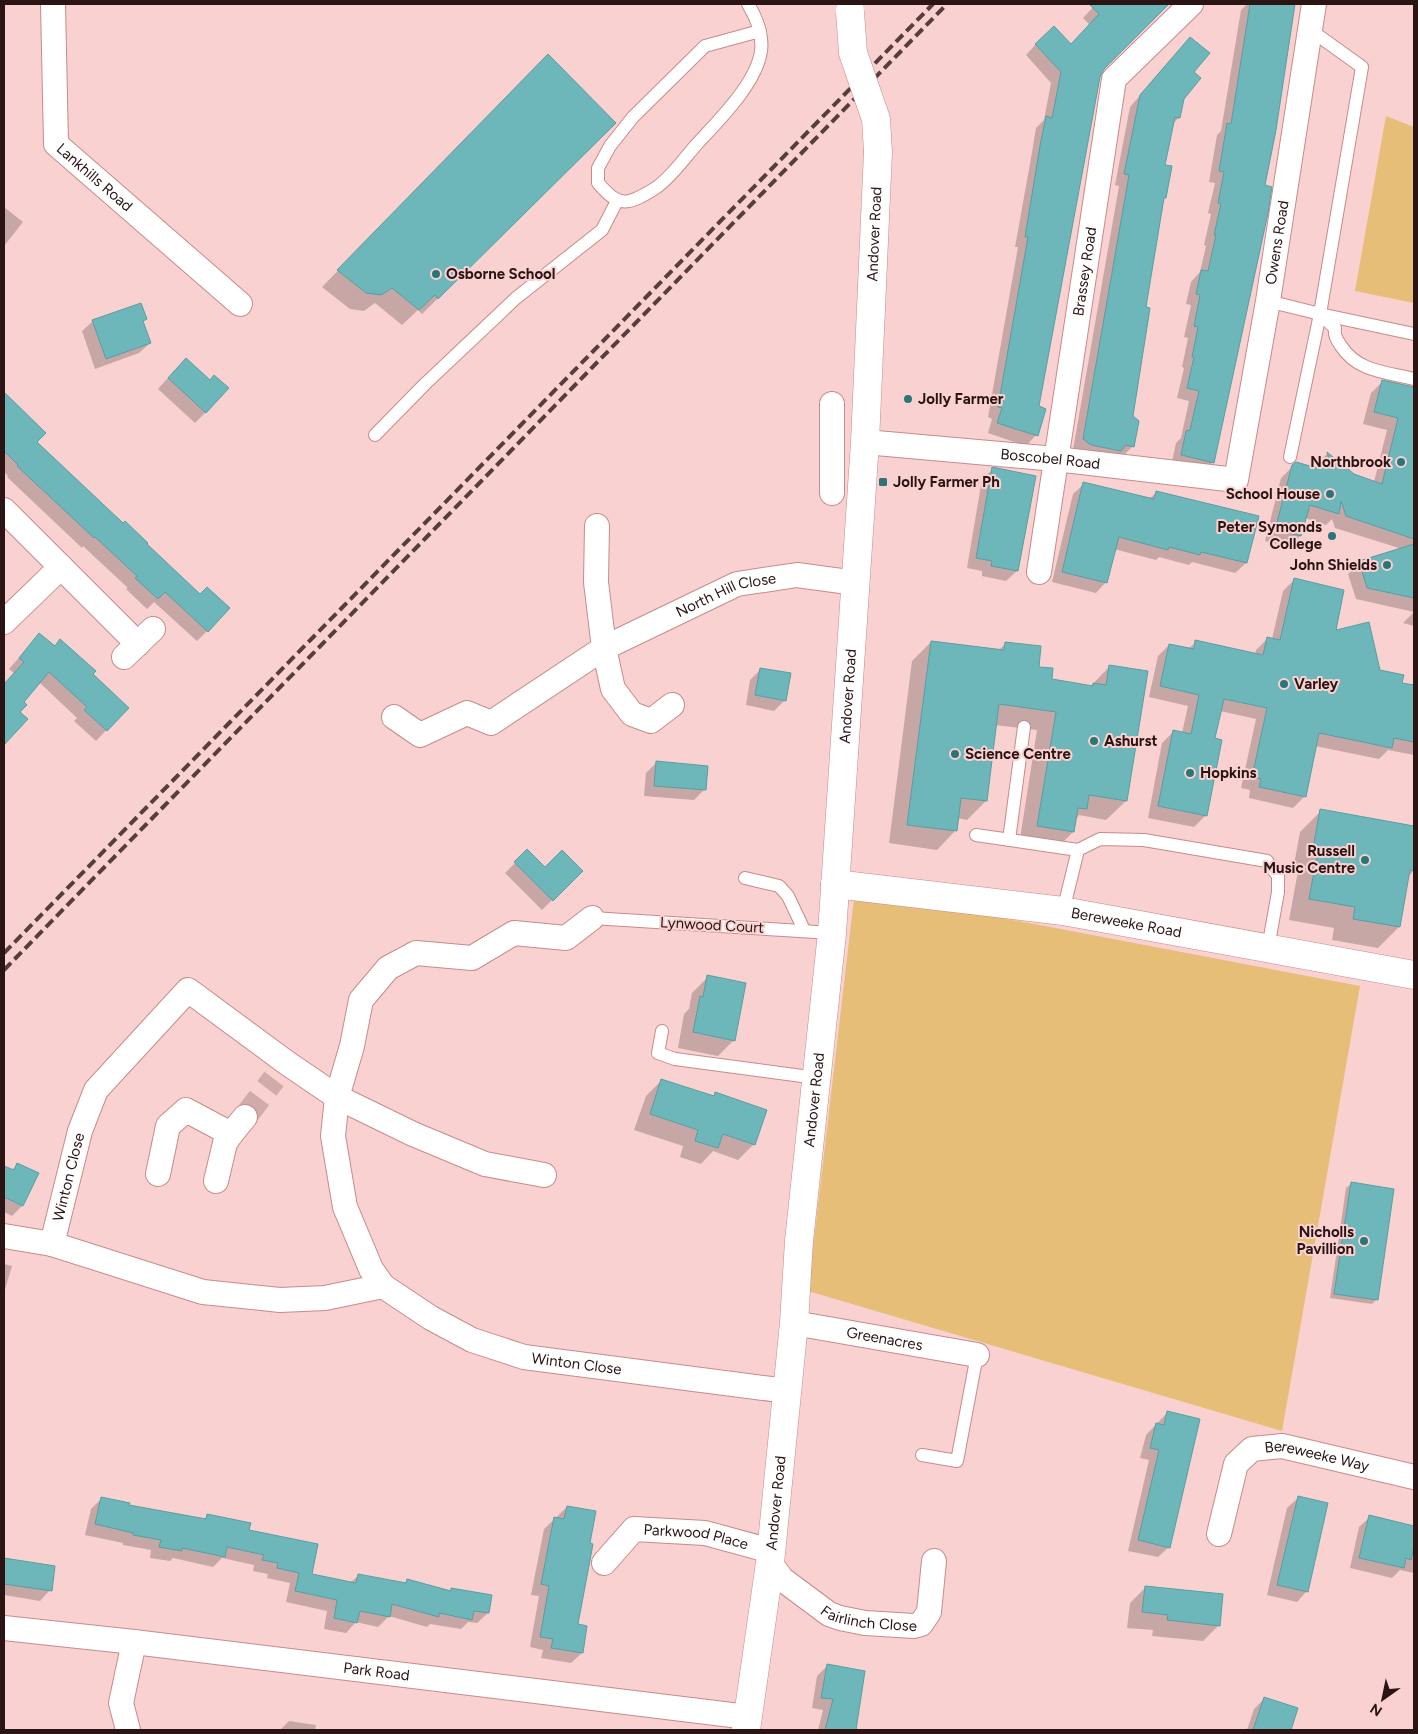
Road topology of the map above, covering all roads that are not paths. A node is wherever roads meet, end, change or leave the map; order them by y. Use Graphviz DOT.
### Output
graph roads {
  1 [pos="53,4"];
  2 [pos="748,4"];
  3 [pos="1191,4"];
  4 [pos="1314,4"];
  5 [pos="850,8"];
  6 [pos="1308,29"];
  7 [pos="760,32"];
  8 [pos="617,201"];
  9 [pos="1268,301"];
  10 [pos="240,304"];
  11 [pos="1320,314"];
  12 [pos="1414,334"];
  13 [pos="1414,378"];
  14 [pos="832,404"];
  15 [pos="375,435"];
  16 [pos="865,442"];
  17 [pos="1290,457"];
  18 [pos="1056,459"];
  19 [pos="832,465"];
  20 [pos="863,469"];
  21 [pos="1236,480"];
  22 [pos="832,492"];
  23 [pos="4,510"];
  24 [pos="597,526"];
  25 [pos="61,567"];
  26 [pos="1039,572"];
  27 [pos="856,584"];
  28 [pos="4,622"];
  29 [pos="138,643"];
  30 [pos="604,648"];
  31 [pos="672,705"];
  32 [pos="394,717"];
  33 [pos="1024,727"];
  34 [pos="976,835"];
  35 [pos="1009,840"];
  36 [pos="1078,850"];
  37 [pos="745,878"];
  38 [pos="835,884"];
  39 [pos="1063,911"];
  40 [pos="592,918"];
  41 [pos="804,930"];
  42 [pos="832,933"];
  43 [pos="1268,948"];
  44 [pos="1414,975"];
  45 [pos="662,1031"];
  46 [pos="817,1078"];
  47 [pos="337,1097"];
  48 [pos="158,1174"];
  49 [pos="544,1176"];
  50 [pos="216,1181"];
  51 [pos="4,1236"];
  52 [pos="52,1244"];
  53 [pos="383,1286"];
  54 [pos="794,1323"];
  55 [pos="977,1355"];
  56 [pos="787,1391"];
  57 [pos="922,1455"];
  58 [pos="1414,1477"];
  59 [pos="1219,1534"];
  60 [pos="771,1557"];
  61 [pos="934,1560"];
  62 [pos="604,1563"];
  63 [pos="4,1628"];
  64 [pos="134,1642"];
  65 [pos="747,1724"];
  66 [pos="128,1730"];
  1 -- 10 [label="street, Lankhills Road"];
  2 -- 7 [label="lane"];
  3 -- 18 [label="street, Brassey Road"];
  4 -- 6 [label="street, Owens Road"];
  5 -- 16 [label="main road, Andover Road, bridge"];
  6 -- 9 [label="street, Owens Road"];
  6 -- 11 [label="lane"];
  7 -- 8 [label="lane"];
  7 -- 8 [label="lane"];
  8 -- 15 [label="lane"];
  9 -- 11 [label="lane"];
  9 -- 21 [label="street, Owens Road"];
  11 -- 12 [label="lane"];
  11 -- 13 [label="lane"];
  11 -- 17 [label="lane"];
  14 -- 19 [label="street"];
  16 -- 18 [label="street, Boscobel Road"];
  16 -- 20 [label="main road, Andover Road"];
  18 -- 21 [label="street, Boscobel Road"];
  18 -- 26 [label="street, Brassey Road"];
  19 -- 20 [label="street"];
  19 -- 22 [label="street"];
  20 -- 27 [label="main road, Andover Road"];
  23 -- 25 [label="street"];
  24 -- 30 [label="street"];
  25 -- 28 [label="street"];
  25 -- 29 [label="street"];
  27 -- 30 [label="street, North Hill Close"];
  27 -- 38 [label="main road, Andover Road"];
  30 -- 31 [label="street"];
  30 -- 32 [label="street, North Hill Close"];
  33 -- 35 [label="lane"];
  34 -- 35 [label="lane"];
  35 -- 36 [label="lane"];
  36 -- 39 [label="lane"];
  36 -- 43 [label="lane"];
  37 -- 41 [label="lane"];
  38 -- 39 [label="main road, Bereweeke Road"];
  38 -- 42 [label="main road, Andover Road"];
  39 -- 43 [label="main road, Bereweeke Road"];
  40 -- 41 [label="lane, Lynwood Court"];
  40 -- 47 [label="street"];
  41 -- 42 [label="lane, Lynwood Court"];
  42 -- 46 [label="main road, Andover Road"];
  43 -- 44 [label="main road, Bereweeke Road"];
  45 -- 46 [label="lane"];
  46 -- 54 [label="main road, Andover Road"];
  47 -- 49 [label="street, Winton Close"];
  47 -- 52 [label="street, Winton Close"];
  47 -- 53 [label="street, Winton Close"];
  48 -- 50 [label="street"];
  51 -- 52 [label="street"];
  52 -- 53 [label="street"];
  53 -- 56 [label="street, Winton Close"];
  54 -- 55 [label="street, Greenacres"];
  54 -- 56 [label="main road, Andover Road"];
  55 -- 57 [label="lane"];
  56 -- 60 [label="main road, Andover Road"];
  58 -- 59 [label="street, Bereweeke Way"];
  60 -- 61 [label="street, Fairlinch Close"];
  60 -- 62 [label="street, Parkwood Place"];
  60 -- 65 [label="main road, Andover Road"];
  63 -- 64 [label="street, Park Road"];
  64 -- 65 [label="street, Park Road"];
  64 -- 66 [label="street"];
}
